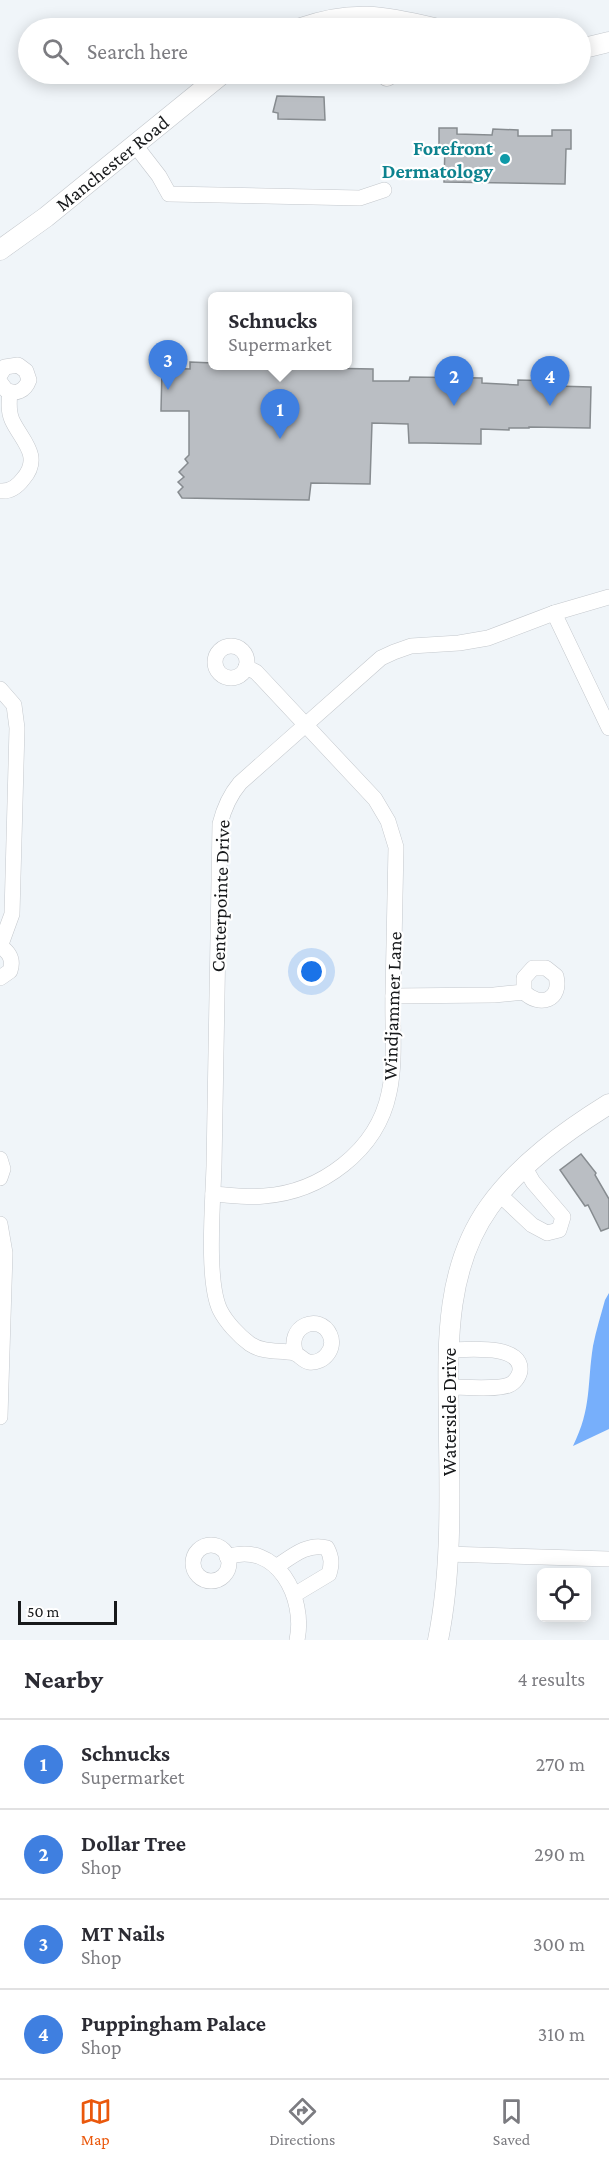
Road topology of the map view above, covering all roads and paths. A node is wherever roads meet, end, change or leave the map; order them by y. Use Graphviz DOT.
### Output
graph roads {
  1 [pos="350,18"];
  2 [pos="392,18"];
  3 [pos="609,42"];
  4 [pos="591,47"];
  5 [pos="210,84"];
  6 [pos="135,145"];
  7 [pos="384,190"];
  8 [pos="0,250"];
  9 [pos="0,375"];
  10 [pos="5,387"];
  11 [pos="0,492"];
  12 [pos="609,597"];
  13 [pos="554,613"];
  14 [pos="246,668"];
  15 [pos="0,689"];
  16 [pos="306,726"];
  17 [pos="609,728"];
  18 [pos="0,947"];
  19 [pos="0,978"];
  20 [pos="524,992"];
  21 [pos="393,996"];
  22 [pos="609,1104"];
  23 [pos="0,1160"];
  24 [pos="525,1168"];
  25 [pos="0,1178"];
  26 [pos="213,1194"];
  27 [pos="499,1194"];
  28 [pos="0,1224"];
  29 [pos="448,1350"];
  30 [pos="296,1354"];
  31 [pos="448,1387"];
  32 [pos="0,1418"];
  33 [pos="447,1554"];
  34 [pos="227,1557"];
  35 [pos="609,1559"];
  36 [pos="276,1567"];
  37 [pos="294,1595"];
  38 [pos="297,1640"];
  39 [pos="438,1640"];
  1 -- 2 [label="street"];
  3 -- 4 [label="street"];
  5 -- 6 [label="street, Manchester Road"];
  6 -- 7 [label="street"];
  6 -- 8 [label="street, Manchester Road"];
  9 -- 10 [label="street"];
  10 -- 11 [label="street"];
  12 -- 13 [label="street, Centerpointe Drive"];
  13 -- 16 [label="street, Centerpointe Drive"];
  13 -- 17 [label="street"];
  14 -- 16 [label="street, Windjammer Lane"];
  15 -- 18 [label="street"];
  16 -- 21 [label="street, Windjammer Lane"];
  16 -- 26 [label="street, Centerpointe Drive"];
  18 -- 19 [label="street"];
  20 -- 21 [label="street"];
  21 -- 26 [label="street, Windjammer Lane"];
  22 -- 24 [label="street, Waterside Drive"];
  23 -- 25 [label="street"];
  24 -- 27 [label="street, Waterside Drive"];
  24 -- 27 [label="street"];
  26 -- 30 [label="street, Centerpointe Drive"];
  27 -- 29 [label="street, Waterside Drive"];
  28 -- 32 [label="street"];
  29 -- 31 [label="street, Waterside Drive"];
  29 -- 31 [label="street"];
  31 -- 33 [label="street, Waterside Drive"];
  33 -- 35 [label="street"];
  33 -- 39 [label="street, Waterside Drive"];
  34 -- 36 [label="street"];
  36 -- 37 [label="street"];
  36 -- 37 [label="street"];
  37 -- 38 [label="street"];
}
